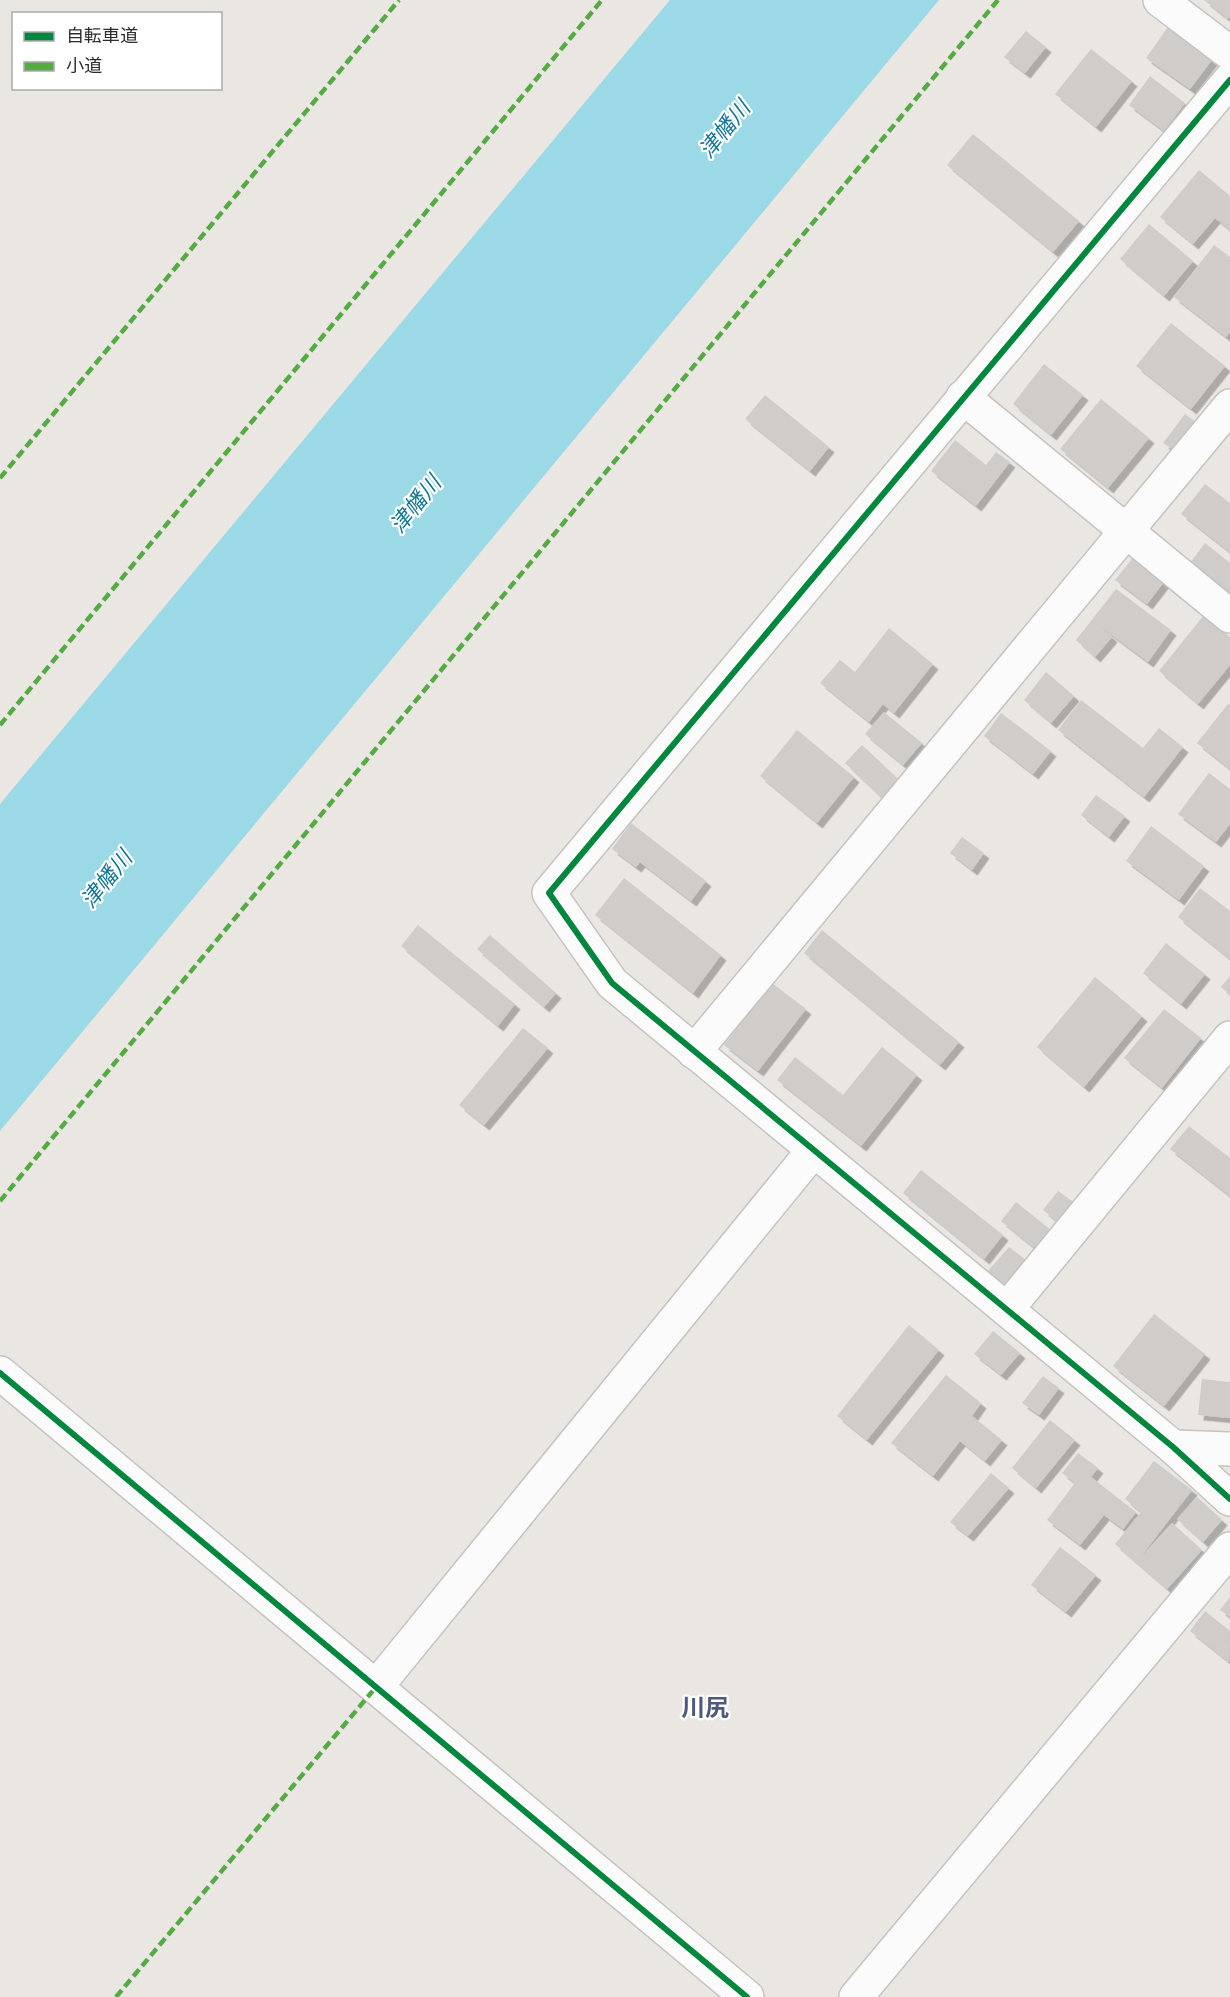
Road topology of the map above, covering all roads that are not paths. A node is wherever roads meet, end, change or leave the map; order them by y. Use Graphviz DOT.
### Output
graph roads {
  1 [pos="1160,0"];
  2 [pos="1230,53"];
  3 [pos="1230,80"];
  4 [pos="963,397"];
  5 [pos="1230,406"];
  6 [pos="1126,532"];
  7 [pos="1230,616"];
  8 [pos="1230,1038"];
  9 [pos="694,1052"];
  10 [pos="813,1151"];
  11 [pos="1007,1309"];
  12 [pos="0,1373"];
  13 [pos="1173,1447"];
  14 [pos="1230,1449"];
  15 [pos="1230,1499"];
  16 [pos="1230,1549"];
  17 [pos="376,1688"];
  18 [pos="747,1997"];
  19 [pos="856,1997"];
  1 -- 2 [label="street"];
  3 -- 4 [label="street"];
  4 -- 6 [label="street"];
  4 -- 9 [label="street"];
  5 -- 6 [label="street"];
  6 -- 7 [label="street"];
  6 -- 9 [label="street"];
  8 -- 11 [label="street"];
  9 -- 10 [label="street"];
  10 -- 11 [label="street"];
  10 -- 17 [label="street"];
  11 -- 13 [label="street"];
  12 -- 17 [label="street"];
  13 -- 14 [label="street"];
  13 -- 15 [label="street"];
  16 -- 19 [label="street"];
  17 -- 18 [label="street"];
}
